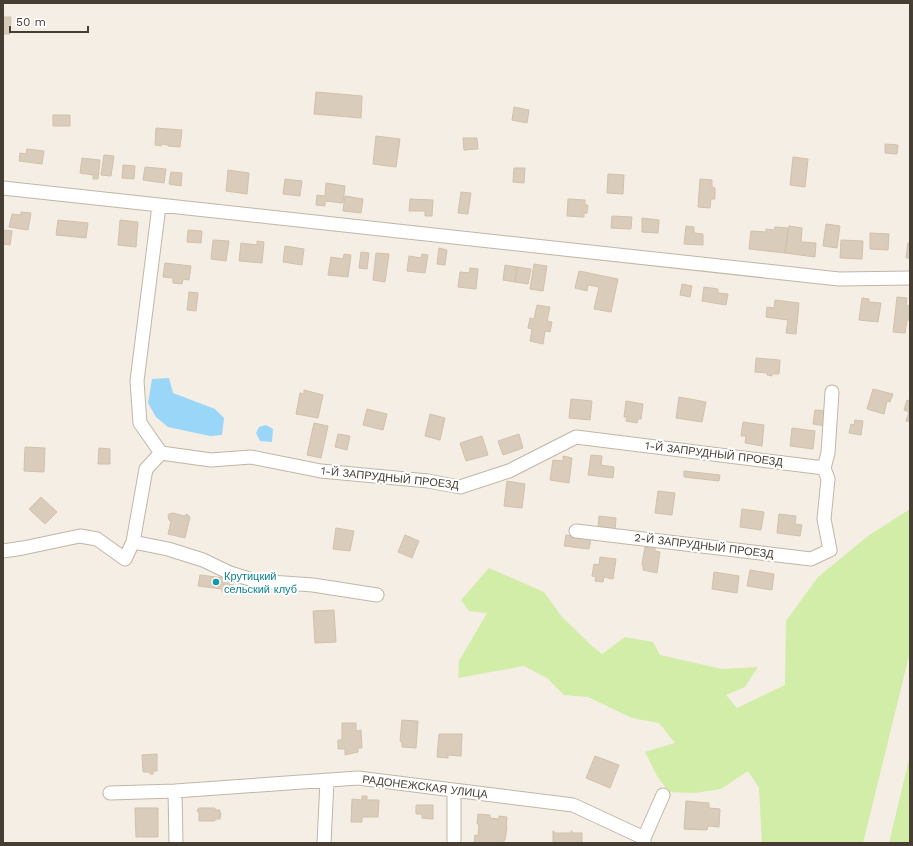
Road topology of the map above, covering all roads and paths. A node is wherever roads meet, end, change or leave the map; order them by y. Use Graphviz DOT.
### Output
graph roads {
  1 [pos="3,188"];
  2 [pos="159,206"];
  3 [pos="910,278"];
  4 [pos="832,392"];
  5 [pos="161,452"];
  6 [pos="824,468"];
  7 [pos="576,531"];
  8 [pos="133,542"];
  9 [pos="3,551"];
  10 [pos="377,595"];
  11 [pos="326,781"];
  12 [pos="454,790"];
  13 [pos="175,791"];
  14 [pos="110,793"];
  15 [pos="663,795"];
  16 [pos="644,840"];
  17 [pos="176,843"];
  18 [pos="324,843"];
  19 [pos="454,843"];
  1 -- 2 [label="street"];
  2 -- 3 [label="street"];
  2 -- 5 [label="street"];
  4 -- 6 [label="street"];
  5 -- 6 [label="street, 1-Й ЗАПРУДНЫЙ ПРОЕЗД"];
  5 -- 8 [label="street"];
  6 -- 7 [label="street, 2-Й ЗАПРУДНЫЙ ПРОЕЗД"];
  8 -- 9 [label="street"];
  8 -- 10 [label="street"];
  11 -- 12 [label="street, РАДОНЕЖСКАЯ УЛИЦА"];
  11 -- 13 [label="street, РАДОНЕЖСКАЯ УЛИЦА"];
  11 -- 18 [label="street"];
  12 -- 16 [label="street, РАДОНЕЖСКАЯ УЛИЦА"];
  12 -- 19 [label="street"];
  13 -- 14 [label="street, РАДОНЕЖСКАЯ УЛИЦА"];
  13 -- 17 [label="street"];
  15 -- 16 [label="street"];
}
